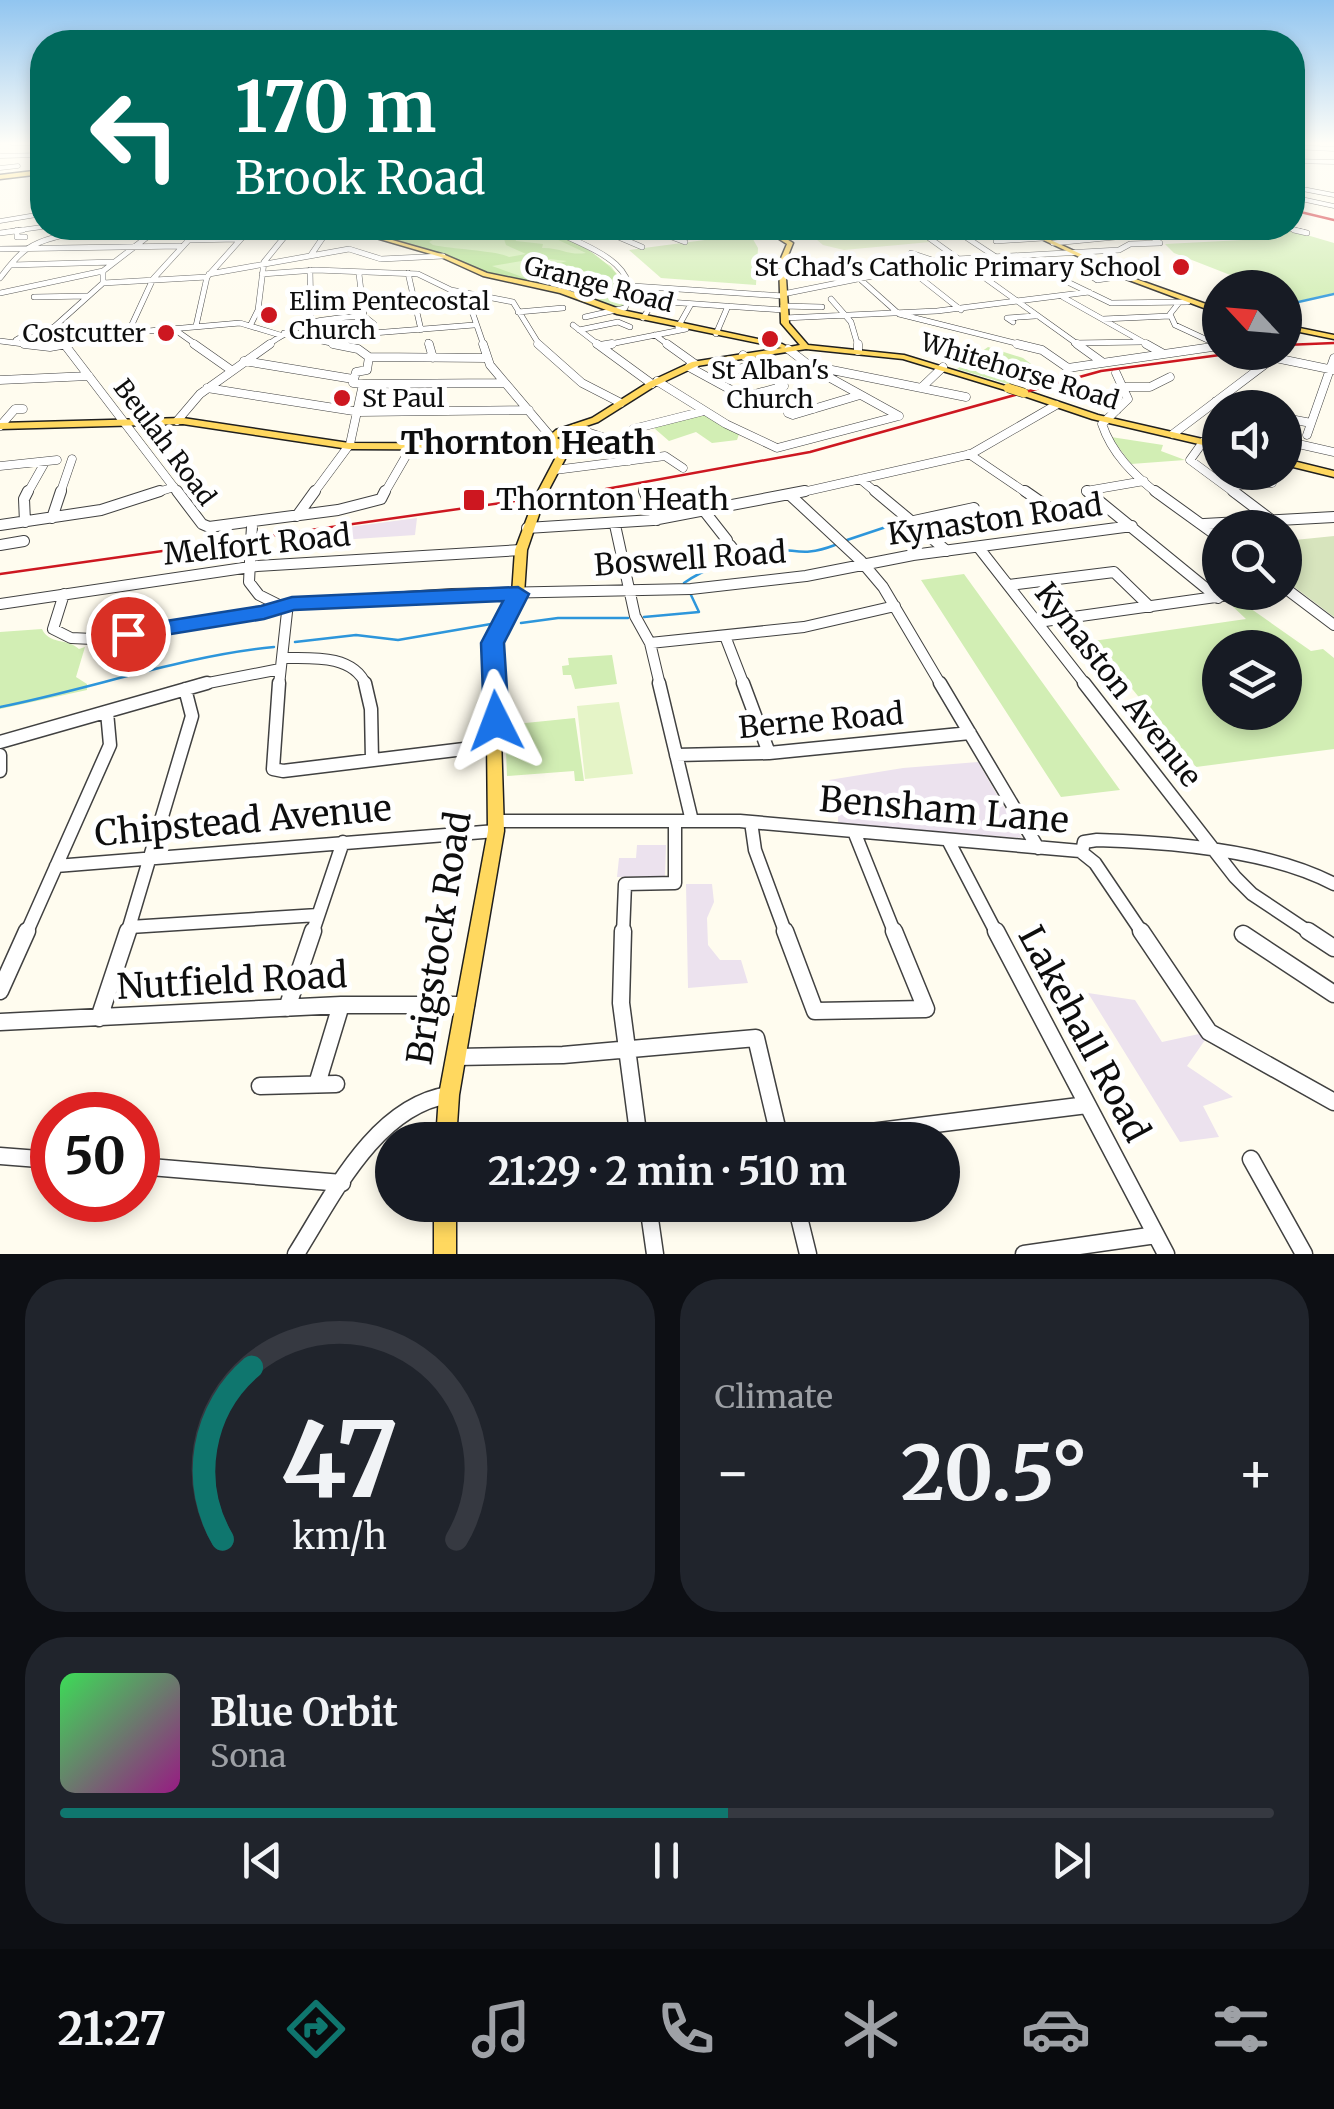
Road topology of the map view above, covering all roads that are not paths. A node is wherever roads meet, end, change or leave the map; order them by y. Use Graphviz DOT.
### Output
graph roads {
  1 [pos="30,215"];
  2 [pos="0,220"];
  3 [pos="30,228"];
  4 [pos="17,230"];
  5 [pos="0,233"];
  6 [pos="25,237"];
  7 [pos="68,240"];
  8 [pos="143,240"];
  9 [pos="187,240"];
  10 [pos="238,240"];
  11 [pos="282,240"];
  12 [pos="321,240"];
  13 [pos="387,240"];
  14 [pos="573,240"];
  15 [pos="626,240"];
  16 [pos="680,240"];
  17 [pos="786,240"];
  18 [pos="932,240"];
  19 [pos="971,240"];
  20 [pos="1012,240"];
  21 [pos="1047,240"];
  22 [pos="1084,240"];
  23 [pos="996,241"];
  24 [pos="685,242"];
  25 [pos="1159,242"];
  26 [pos="1053,243"];
  27 [pos="180,246"];
  28 [pos="134,247"];
  29 [pos="642,247"];
  30 [pos="27,248"];
  31 [pos="0,249"];
  32 [pos="911,253"];
  33 [pos="1074,253"];
  34 [pos="310,256"];
  35 [pos="443,256"];
  36 [pos="1012,256"];
  37 [pos="996,257"];
  38 [pos="957,259"];
  39 [pos="115,262"];
  40 [pos="940,262"];
  41 [pos="264,263"];
  42 [pos="12,265"];
  43 [pos="909,269"];
  44 [pos="310,270"];
  45 [pos="103,272"];
  46 [pos="408,273"];
  47 [pos="262,274"];
  48 [pos="359,274"];
  49 [pos="208,275"];
  50 [pos="1091,276"];
  51 [pos="1123,276"];
  52 [pos="0,278"];
  53 [pos="152,280"];
  54 [pos="861,280"];
  55 [pos="103,283"];
  56 [pos="633,286"];
  57 [pos="1089,292"];
  58 [pos="0,293"];
  59 [pos="466,294"];
  60 [pos="88,296"];
  61 [pos="34,297"];
  62 [pos="1062,297"];
  63 [pos="831,299"];
  64 [pos="1188,302"];
  65 [pos="1177,303"];
  66 [pos="691,304"];
  67 [pos="1020,304"];
  68 [pos="783,305"];
  69 [pos="728,306"];
  70 [pos="1202,306"];
  71 [pos="822,307"];
  72 [pos="562,308"];
  73 [pos="961,310"];
  74 [pos="518,312"];
  75 [pos="618,312"];
  76 [pos="902,315"];
  77 [pos="364,316"];
  78 [pos="1036,316"];
  79 [pos="1170,316"];
  80 [pos="585,318"];
  81 [pos="643,318"];
  82 [pos="846,318"];
  83 [pos="607,319"];
  84 [pos="311,320"];
  85 [pos="1102,320"];
  86 [pos="618,322"];
  87 [pos="1013,322"];
  88 [pos="251,324"];
  89 [pos="474,325"];
  90 [pos="196,326"];
  91 [pos="630,327"];
  92 [pos="54,328"];
  93 [pos="682,328"];
  94 [pos="173,329"];
  95 [pos="349,330"];
  96 [pos="421,330"];
  97 [pos="1302,330"];
  98 [pos="374,332"];
  99 [pos="128,333"];
  100 [pos="282,334"];
  101 [pos="716,334"];
  102 [pos="655,335"];
  103 [pos="79,337"];
  104 [pos="1334,337"];
  105 [pos="1202,338"];
  106 [pos="16,340"];
  107 [pos="0,341"];
  108 [pos="428,342"];
  109 [pos="1142,342"];
  110 [pos="1074,343"];
  111 [pos="66,345"];
  112 [pos="600,346"];
  113 [pos="806,347"];
  114 [pos="1202,348"];
  115 [pos="788,350"];
  116 [pos="858,352"];
  117 [pos="1162,353"];
  118 [pos="743,355"];
  119 [pos="369,357"];
  120 [pos="433,358"];
  121 [pos="486,358"];
  122 [pos="1334,358"];
  123 [pos="244,361"];
  124 [pos="1102,362"];
  125 [pos="1302,364"];
  126 [pos="692,365"];
  127 [pos="756,365"];
  128 [pos="806,365"];
  129 [pos="943,367"];
  130 [pos="738,368"];
  131 [pos="231,370"];
  132 [pos="367,370"];
  133 [pos="1257,370"];
  134 [pos="1332,370"];
  135 [pos="1116,373"];
  136 [pos="89,376"];
  137 [pos="1170,378"];
  138 [pos="353,379"];
  139 [pos="0,380"];
  140 [pos="655,382"];
  141 [pos="367,383"];
  142 [pos="505,383"];
  143 [pos="1126,387"];
  144 [pos="207,388"];
  145 [pos="921,388"];
  146 [pos="1231,390"];
  147 [pos="1076,393"];
  148 [pos="860,395"];
  149 [pos="966,397"];
  150 [pos="621,403"];
  151 [pos="1056,404"];
  152 [pos="22,409"];
  153 [pos="528,410"];
  154 [pos="1118,410"];
  155 [pos="704,411"];
  156 [pos="357,412"];
  157 [pos="788,412"];
  158 [pos="1202,412"];
  159 [pos="1105,420"];
  160 [pos="177,421"];
  161 [pos="125,422"];
  162 [pos="1302,422"];
  163 [pos="1311,424"];
  164 [pos="0,427"];
  165 [pos="574,428"];
  166 [pos="632,429"];
  167 [pos="1173,434"];
  168 [pos="1307,435"];
  169 [pos="554,441"];
  170 [pos="1202,442"];
  171 [pos="1202,443"];
  172 [pos="1302,445"];
  173 [pos="349,446"];
  174 [pos="413,446"];
  175 [pos="1334,452"];
  176 [pos="969,454"];
  177 [pos="57,460"];
  178 [pos="629,462"];
  179 [pos="44,464"];
  180 [pos="75,464"];
  181 [pos="0,466"];
  182 [pos="556,466"];
  183 [pos="1302,466"];
  184 [pos="683,468"];
  185 [pos="1202,469"];
  186 [pos="1334,474"];
  187 [pos="860,479"];
  188 [pos="1144,480"];
  189 [pos="174,487"];
  190 [pos="643,489"];
  191 [pos="1231,490"];
  192 [pos="790,496"];
  193 [pos="974,508"];
  194 [pos="1258,510"];
  195 [pos="705,512"];
  196 [pos="296,516"];
  197 [pos="1334,517"];
  198 [pos="52,518"];
  199 [pos="1064,518"];
  200 [pos="1302,519"];
  201 [pos="658,520"];
  202 [pos="914,521"];
  203 [pos="24,522"];
  204 [pos="1202,523"];
  205 [pos="252,525"];
  206 [pos="615,525"];
  207 [pos="0,526"];
  208 [pos="1132,526"];
  209 [pos="527,528"];
  210 [pos="24,541"];
  211 [pos="0,545"];
  212 [pos="979,548"];
  213 [pos="520,550"];
  214 [pos="947,551"];
  215 [pos="738,555"];
  216 [pos="864,564"];
  217 [pos="246,568"];
  218 [pos="1202,585"];
  219 [pos="1009,586"];
  220 [pos="630,590"];
  221 [pos="64,594"];
  222 [pos="518,594"];
  223 [pos="1202,600"];
  224 [pos="1302,601"];
  225 [pos="0,604"];
  226 [pos="895,606"];
  227 [pos="282,607"];
  228 [pos="1150,607"];
  229 [pos="1038,622"];
  230 [pos="1334,625"];
  231 [pos="725,636"];
  232 [pos="650,643"];
  233 [pos="282,663"];
  234 [pos="184,689"];
  235 [pos="107,712"];
  236 [pos="970,734"];
  237 [pos="0,742"];
  238 [pos="497,745"];
  239 [pos="769,753"];
  240 [pos="676,754"];
  241 [pos="0,756"];
  242 [pos="372,760"];
  243 [pos="0,772"];
  244 [pos="675,821"];
  245 [pos="692,821"];
  246 [pos="752,822"];
  247 [pos="496,826"];
  248 [pos="855,834"];
  249 [pos="344,842"];
  250 [pos="949,842"];
  251 [pos="1038,848"];
  252 [pos="1082,852"];
  253 [pos="1216,854"];
  254 [pos="152,857"];
  255 [pos="56,866"];
  256 [pos="1334,884"];
  257 [pos="318,915"];
  258 [pos="130,927"];
  259 [pos="1243,934"];
  260 [pos="1334,948"];
  261 [pos="0,991"];
  262 [pos="1334,994"];
  263 [pos="466,1004"];
  264 [pos="341,1005"];
  265 [pos="287,1008"];
  266 [pos="98,1018"];
  267 [pos="0,1022"];
  268 [pos="625,1048"];
  269 [pos="456,1056"];
  270 [pos="317,1084"];
  271 [pos="336,1084"];
  272 [pos="260,1086"];
  273 [pos="449,1094"];
  274 [pos="1334,1102"];
  275 [pos="1087,1104"];
  276 [pos="447,1122"];
  277 [pos="636,1122"];
  278 [pos="776,1122"];
  279 [pos="947,1122"];
  280 [pos="0,1156"];
  281 [pos="30,1158"];
  282 [pos="1251,1159"];
  283 [pos="160,1168"];
  284 [pos="342,1183"];
  285 [pos="445,1222"];
  286 [pos="650,1222"];
  287 [pos="800,1222"];
  288 [pos="1156,1235"];
  289 [pos="296,1254"];
  290 [pos="445,1254"];
  291 [pos="655,1254"];
  292 [pos="808,1254"];
  293 [pos="1024,1254"];
  294 [pos="1166,1254"];
  295 [pos="1304,1254"];
  1 -- 2 [label="street"];
  3 -- 4 [label="street"];
  4 -- 5 [label="street"];
  4 -- 6 [label="street"];
  7 -- 30 [label="street"];
  8 -- 28 [label="street"];
  9 -- 27 [label="street"];
  10 -- 49 [label="street"];
  11 -- 41 [label="street"];
  12 -- 34 [label="street"];
  13 -- 35 [label="main road, Grange Road"];
  14 -- 56 [label="street"];
  15 -- 29 [label="street"];
  16 -- 24 [label="street"];
  17 -- 68 [label="main road"];
  18 -- 38 [label="street"];
  19 -- 37 [label="street"];
  20 -- 23 [label="street"];
  21 -- 26 [label="main road"];
  22 -- 26 [label="street"];
  25 -- 33 [label="street"];
  26 -- 33 [label="main road"];
  27 -- 28 [label="street"];
  27 -- 53 [label="street"];
  28 -- 30 [label="street"];
  28 -- 39 [label="street"];
  30 -- 31 [label="street"];
  30 -- 42 [label="street"];
  32 -- 40 [label="street"];
  33 -- 36 [label="street"];
  33 -- 51 [label="main road"];
  34 -- 35 [label="street"];
  34 -- 41 [label="street"];
  35 -- 75 [label="main road, Grange Road"];
  36 -- 37 [label="street"];
  36 -- 57 [label="street"];
  37 -- 38 [label="street"];
  38 -- 40 [label="street"];
  38 -- 67 [label="street"];
  39 -- 42 [label="street"];
  39 -- 45 [label="street"];
  40 -- 43 [label="street"];
  41 -- 47 [label="street"];
  41 -- 49 [label="street"];
  42 -- 52 [label="street"];
  43 -- 54 [label="street"];
  43 -- 73 [label="street"];
  44 -- 47 [label="street"];
  44 -- 48 [label="street"];
  44 -- 84 [label="street"];
  45 -- 55 [label="street"];
  45 -- 58 [label="street"];
  46 -- 48 [label="street"];
  46 -- 59 [label="street"];
  46 -- 96 [label="street"];
  47 -- 88 [label="street"];
  48 -- 77 [label="street"];
  49 -- 53 [label="street"];
  49 -- 90 [label="street"];
  50 -- 51 [label="street"];
  51 -- 64 [label="main road"];
  53 -- 55 [label="street"];
  53 -- 99 [label="street"];
  54 -- 68 [label="street"];
  54 -- 76 [label="street"];
  55 -- 60 [label="street"];
  56 -- 68 [label="street"];
  56 -- 75 [label="street"];
  57 -- 62 [label="street"];
  57 -- 65 [label="street"];
  59 -- 74 [label="street"];
  59 -- 89 [label="street"];
  60 -- 61 [label="street"];
  60 -- 92 [label="street"];
  62 -- 67 [label="street"];
  62 -- 85 [label="street"];
  63 -- 82 [label="street"];
  64 -- 65 [label="street"];
  64 -- 70 [label="main road"];
  65 -- 79 [label="street"];
  66 -- 69 [label="street"];
  66 -- 81 [label="street"];
  66 -- 93 [label="street"];
  67 -- 73 [label="street"];
  67 -- 78 [label="street"];
  68 -- 69 [label="street"];
  68 -- 71 [label="street"];
  68 -- 82 [label="street"];
  68 -- 113 [label="main road"];
  69 -- 101 [label="street"];
  72 -- 74 [label="street"];
  73 -- 76 [label="street"];
  74 -- 150 [label="street"];
  75 -- 80 [label="street"];
  75 -- 81 [label="main road, Grange Road"];
  76 -- 82 [label="street"];
  76 -- 124 [label="street"];
  77 -- 84 [label="street"];
  77 -- 98 [label="street"];
  78 -- 87 [label="street"];
  78 -- 110 [label="street"];
  79 -- 85 [label="street"];
  79 -- 105 [label="street"];
  81 -- 93 [label="main road, Grange Road"];
  82 -- 116 [label="street"];
  83 -- 86 [label="street"];
  84 -- 100 [label="street"];
  85 -- 109 [label="street"];
  86 -- 91 [label="street"];
  86 -- 112 [label="street"];
  88 -- 90 [label="street"];
  88 -- 100 [label="street"];
  89 -- 96 [label="street"];
  89 -- 121 [label="street"];
  90 -- 94 [label="street"];
  92 -- 103 [label="street"];
  92 -- 106 [label="street"];
  93 -- 101 [label="main road, Grange Road"];
  93 -- 102 [label="street"];
  94 -- 99 [label="street"];
  94 -- 131 [label="street"];
  95 -- 98 [label="street"];
  96 -- 98 [label="street"];
  97 -- 104 [label="main road"];
  99 -- 103 [label="street"];
  100 -- 119 [label="street"];
  100 -- 123 [label="street"];
  101 -- 115 [label="main road, Grange Road"];
  102 -- 112 [label="street"];
  102 -- 126 [label="street"];
  103 -- 111 [label="street"];
  106 -- 107 [label="street"];
  106 -- 111 [label="street"];
  108 -- 120 [label="street"];
  109 -- 110 [label="street"];
  109 -- 117 [label="street"];
  110 -- 124 [label="street"];
  111 -- 136 [label="street, Beulah Road"];
  112 -- 140 [label="street"];
  113 -- 115 [label="main road, Whitehorse Road"];
  113 -- 116 [label="main road, Whitehorse Road"];
  114 -- 117 [label="street"];
  115 -- 118 [label="main road, Whitehorse Road"];
  115 -- 128 [label="street"];
  116 -- 129 [label="main road, Whitehorse Road"];
  117 -- 124 [label="street"];
  118 -- 126 [label="main road, Whitehorse Road"];
  118 -- 127 [label="street"];
  119 -- 120 [label="street"];
  119 -- 132 [label="street"];
  120 -- 121 [label="street"];
  121 -- 142 [label="street"];
  122 -- 134 [label="street"];
  123 -- 131 [label="street"];
  123 -- 138 [label="street"];
  125 -- 134 [label="street"];
  126 -- 127 [label="street"];
  126 -- 140 [label="main road, Whitehorse Road"];
  127 -- 130 [label="street"];
  128 -- 145 [label="street"];
  128 -- 148 [label="street"];
  129 -- 145 [label="street"];
  129 -- 151 [label="main road, Whitehorse Road, bridge"];
  131 -- 144 [label="street"];
  132 -- 138 [label="street"];
  132 -- 141 [label="street"];
  133 -- 146 [label="street"];
  134 -- 163 [label="street"];
  135 -- 143 [label="street"];
  136 -- 139 [label="street"];
  136 -- 161 [label="street, Beulah Road"];
  137 -- 143 [label="street"];
  138 -- 141 [label="street"];
  140 -- 150 [label="main road, Whitehorse Road"];
  140 -- 155 [label="street"];
  141 -- 142 [label="street"];
  141 -- 156 [label="street"];
  142 -- 153 [label="street"];
  143 -- 154 [label="street"];
  144 -- 156 [label="street"];
  144 -- 160 [label="street"];
  145 -- 149 [label="street"];
  147 -- 154 [label="street"];
  148 -- 155 [label="street"];
  148 -- 157 [label="street"];
  150 -- 165 [label="main road, Whitehorse Road"];
  151 -- 159 [label="main road, Whitehorse Road"];
  151 -- 176 [label="street"];
  152 -- 164 [label="street"];
  153 -- 156 [label="street"];
  153 -- 169 [label="street"];
  154 -- 159 [label="street"];
  155 -- 166 [label="street"];
  156 -- 173 [label="street"];
  158 -- 167 [label="street"];
  159 -- 167 [label="main road, Whitehorse Road"];
  159 -- 188 [label="street"];
  160 -- 161 [label="main road"];
  160 -- 173 [label="main road"];
  161 -- 164 [label="main road"];
  161 -- 189 [label="street, Beulah Road"];
  162 -- 163 [label="street"];
  163 -- 168 [label="street"];
  165 -- 169 [label="main road, Whitehorse Road"];
  165 -- 178 [label="street"];
  167 -- 170 [label="main road, Whitehorse Road"];
  169 -- 174 [label="main road"];
  169 -- 182 [label="main road, Brigstock Road"];
  171 -- 185 [label="street"];
  172 -- 175 [label="street"];
  173 -- 174 [label="main road"];
  173 -- 196 [label="street"];
  174 -- 196 [label="street"];
  176 -- 187 [label="street"];
  176 -- 199 [label="street"];
  177 -- 181 [label="street"];
  178 -- 182 [label="street"];
  178 -- 184 [label="street"];
  179 -- 203 [label="street"];
  180 -- 198 [label="street"];
  182 -- 209 [label="main road, Brigstock Road"];
  183 -- 186 [label="main road"];
  187 -- 192 [label="street"];
  187 -- 202 [label="street"];
  188 -- 204 [label="street"];
  188 -- 208 [label="street"];
  189 -- 198 [label="street"];
  189 -- 205 [label="street, Beulah Road"];
  190 -- 201 [label="street"];
  191 -- 194 [label="street"];
  192 -- 195 [label="street"];
  192 -- 216 [label="street"];
  193 -- 202 [label="street"];
  195 -- 201 [label="street"];
  195 -- 215 [label="street"];
  196 -- 205 [label="street"];
  197 -- 200 [label="street"];
  198 -- 203 [label="street"];
  201 -- 206 [label="street"];
  202 -- 214 [label="street"];
  203 -- 207 [label="street"];
  205 -- 217 [label="street, bridge"];
  206 -- 209 [label="street"];
  206 -- 220 [label="street"];
  208 -- 212 [label="street, Kynaston Road"];
  208 -- 218 [label="street"];
  209 -- 213 [label="main road, Brigstock Road"];
  210 -- 211 [label="street"];
  212 -- 214 [label="street, Kynaston Road"];
  212 -- 219 [label="street, Kynaston Avenue"];
  213 -- 217 [label="street, Melfort Road"];
  213 -- 222 [label="main road, Brigstock Road"];
  214 -- 216 [label="street, Kynaston Road"];
  216 -- 220 [label="street, Boswell Road"];
  216 -- 226 [label="street"];
  217 -- 221 [label="street, Melfort Road"];
  217 -- 227 [label="street"];
  219 -- 228 [label="street"];
  219 -- 229 [label="street, Kynaston Avenue"];
  220 -- 222 [label="street, Boswell Road"];
  220 -- 232 [label="street"];
  221 -- 225 [label="street, Melfort Road"];
  221 -- 227 [label="street, Boswell Road"];
  222 -- 227 [label="street, Boswell Road"];
  222 -- 238 [label="main road, Brigstock Road"];
  223 -- 228 [label="street"];
  224 -- 230 [label="street"];
  226 -- 231 [label="street"];
  226 -- 236 [label="street"];
  227 -- 233 [label="street"];
  228 -- 229 [label="street"];
  229 -- 253 [label="street, Kynaston Avenue"];
  231 -- 232 [label="street"];
  231 -- 239 [label="street"];
  232 -- 240 [label="street"];
  233 -- 234 [label="street"];
  233 -- 242 [label="street"];
  233 -- 242 [label="street"];
  234 -- 235 [label="street"];
  234 -- 254 [label="street"];
  235 -- 237 [label="street"];
  235 -- 255 [label="street"];
  236 -- 239 [label="street, Berne Road"];
  236 -- 251 [label="street"];
  238 -- 242 [label="street"];
  238 -- 247 [label="main road, Brigstock Road"];
  239 -- 240 [label="street, Berne Road"];
  240 -- 245 [label="street"];
  241 -- 243 [label="street"];
  244 -- 245 [label="street, Bensham Lane"];
  244 -- 247 [label="street, Bensham Lane"];
  244 -- 268 [label="street"];
  245 -- 246 [label="street, Bensham Lane"];
  246 -- 248 [label="street, Bensham Lane"];
  246 -- 248 [label="street"];
  247 -- 249 [label="street, Chipstead Avenue"];
  247 -- 263 [label="main road, Brigstock Road"];
  248 -- 250 [label="street, Bensham Lane"];
  249 -- 254 [label="street, Chipstead Avenue"];
  249 -- 257 [label="street"];
  250 -- 251 [label="street, Bensham Lane"];
  250 -- 275 [label="street, Lakehall Road"];
  251 -- 252 [label="street, Bensham Lane"];
  252 -- 253 [label="street"];
  252 -- 274 [label="street, Bensham Lane"];
  253 -- 256 [label="street"];
  253 -- 260 [label="street, Kynaston Avenue"];
  254 -- 255 [label="street, Chipstead Avenue"];
  254 -- 258 [label="street"];
  255 -- 261 [label="street"];
  257 -- 258 [label="street"];
  257 -- 265 [label="street"];
  258 -- 266 [label="street"];
  259 -- 262 [label="street"];
  263 -- 264 [label="street, Nutfield Road"];
  263 -- 269 [label="main road, Brigstock Road"];
  264 -- 265 [label="street, Nutfield Road"];
  264 -- 270 [label="street"];
  265 -- 266 [label="street, Nutfield Road"];
  266 -- 267 [label="street, Nutfield Road"];
  268 -- 269 [label="street"];
  268 -- 277 [label="street"];
  268 -- 278 [label="street"];
  269 -- 273 [label="main road, Brigstock Road"];
  270 -- 271 [label="street"];
  270 -- 272 [label="street"];
  273 -- 276 [label="main road, Brigstock Road"];
  273 -- 284 [label="street"];
  275 -- 279 [label="street"];
  275 -- 288 [label="street, Lakehall Road"];
  280 -- 281 [label="street"];
  282 -- 295 [label="street"];
  283 -- 284 [label="street"];
  284 -- 289 [label="street"];
  285 -- 290 [label="main road"];
  286 -- 291 [label="street"];
  287 -- 292 [label="street"];
  288 -- 293 [label="street"];
  288 -- 294 [label="street, Lakehall Road"];
}
